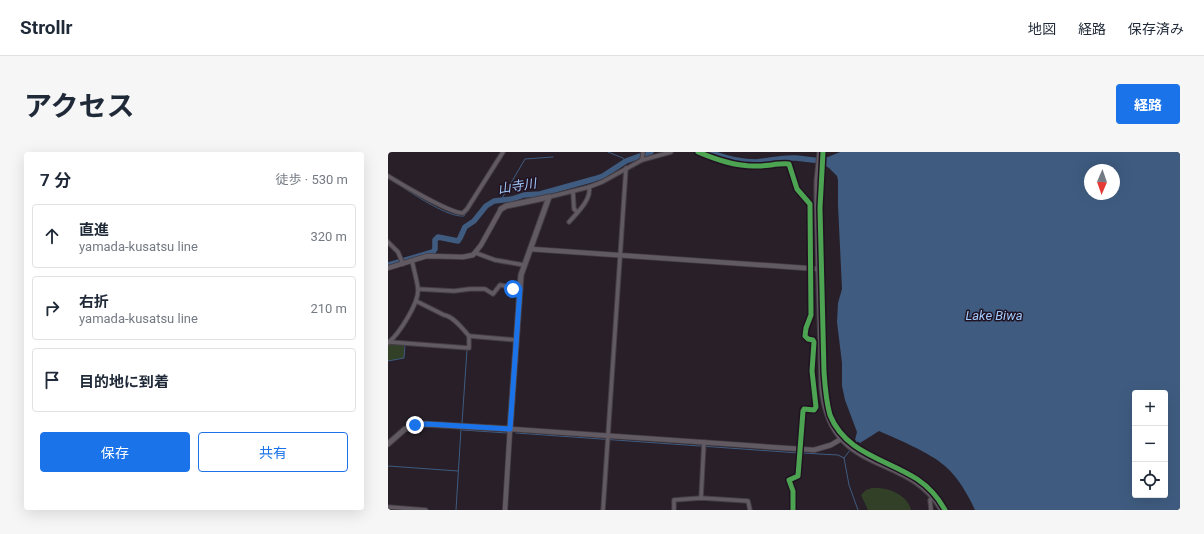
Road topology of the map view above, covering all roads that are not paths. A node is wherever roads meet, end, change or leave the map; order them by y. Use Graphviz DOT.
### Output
graph roads {
  1 [pos="503,152"];
  2 [pos="643,152"];
  3 [pos="671,152"];
  4 [pos="698,152"];
  5 [pos="820,154"];
  6 [pos="642,158"];
  7 [pos="626,168"];
  8 [pos="388,176"];
  9 [pos="589,187"];
  10 [pos="572,192"];
  11 [pos="549,197"];
  12 [pos="501,209"];
  13 [pos="577,212"];
  14 [pos="570,222"];
  15 [pos="388,242"];
  16 [pos="530,249"];
  17 [pos="476,253"];
  18 [pos="620,256"];
  19 [pos="412,261"];
  20 [pos="403,264"];
  21 [pos="524,265"];
  22 [pos="388,268"];
  23 [pos="810,269"];
  24 [pos="818,269"];
  25 [pos="418,289"];
  26 [pos="520,289"];
  27 [pos="416,301"];
  28 [pos="469,336"];
  29 [pos="517,340"];
  30 [pos="388,342"];
  31 [pos="510,429"];
  32 [pos="608,439"];
  33 [pos="840,439"];
  34 [pos="388,444"];
  35 [pos="704,445"];
  36 [pos="801,452"];
  37 [pos="933,497"];
  38 [pos="701,498"];
  39 [pos="388,507"];
  40 [pos="426,510"];
  41 [pos="505,510"];
  42 [pos="603,510"];
  43 [pos="674,510"];
  44 [pos="750,510"];
  45 [pos="793,510"];
  46 [pos="931,510"];
  47 [pos="942,510"];
  1 -- 8 [label="street"];
  2 -- 6 [label="street"];
  3 -- 6 [label="street"];
  4 -- 23 [label="street"];
  5 -- 24 [label="main road"];
  6 -- 7 [label="street"];
  7 -- 9 [label="street"];
  7 -- 18 [label="street"];
  9 -- 10 [label="street"];
  9 -- 13 [label="street"];
  10 -- 11 [label="street"];
  10 -- 13 [label="street"];
  11 -- 12 [label="main road"];
  11 -- 16 [label="main road"];
  12 -- 17 [label="street"];
  13 -- 14 [label="street"];
  15 -- 20 [label="street"];
  16 -- 18 [label="street"];
  16 -- 21 [label="main road"];
  17 -- 19 [label="street"];
  17 -- 21 [label="street"];
  18 -- 23 [label="street"];
  18 -- 32 [label="street"];
  19 -- 20 [label="street"];
  19 -- 25 [label="street"];
  20 -- 22 [label="street"];
  21 -- 26 [label="main road"];
  23 -- 24 [label="street"];
  23 -- 36 [label="street"];
  24 -- 33 [label="main road"];
  25 -- 26 [label="street"];
  25 -- 27 [label="street"];
  26 -- 29 [label="main road"];
  27 -- 28 [label="street"];
  27 -- 30 [label="street"];
  28 -- 29 [label="street"];
  28 -- 30 [label="street"];
  29 -- 31 [label="main road"];
  31 -- 32 [label="street"];
  31 -- 34 [label="main road"];
  31 -- 41 [label="street"];
  32 -- 35 [label="street"];
  32 -- 42 [label="street"];
  33 -- 36 [label="street"];
  33 -- 37 [label="main road"];
  35 -- 36 [label="street"];
  35 -- 38 [label="street"];
  36 -- 45 [label="street"];
  37 -- 46 [label="street"];
  37 -- 47 [label="main road"];
  38 -- 43 [label="street"];
  38 -- 44 [label="street"];
  39 -- 40 [label="street"];
}
